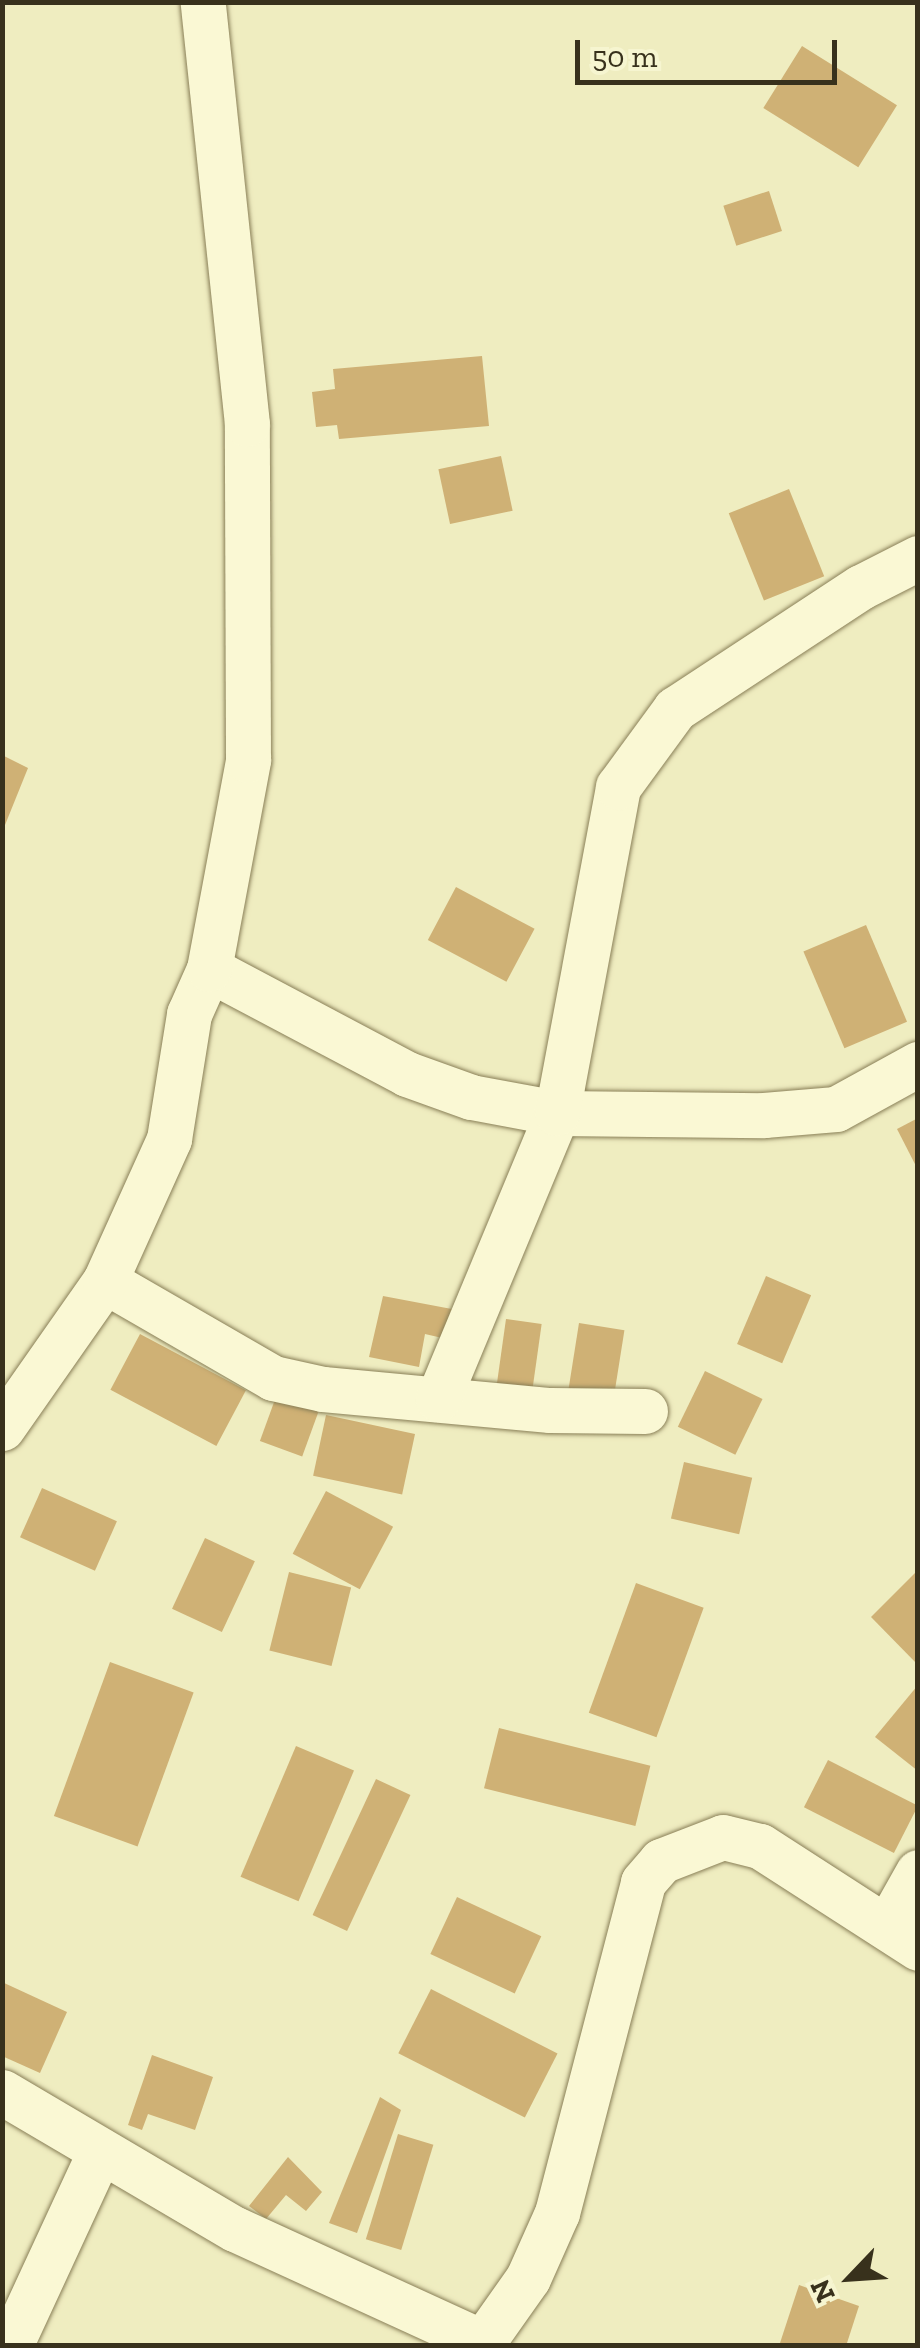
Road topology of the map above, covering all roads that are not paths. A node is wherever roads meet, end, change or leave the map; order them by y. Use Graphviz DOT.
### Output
graph roads {
  1 [pos="203,2"];
  2 [pos="918,558"];
  3 [pos="209,969"];
  4 [pos="918,1064"];
  5 [pos="557,1112"];
  6 [pos="104,1281"];
  7 [pos="438,1399"];
  8 [pos="646,1411"];
  9 [pos="6,1416"];
  10 [pos="918,1872"];
  11 [pos="902,1938"];
  12 [pos="2,2092"];
  13 [pos="100,2152"];
  14 [pos="481,2344"];
  15 [pos="10,2346"];
  1 -- 3 [label="street"];
  2 -- 5 [label="street"];
  3 -- 5 [label="street"];
  3 -- 6 [label="street"];
  4 -- 5 [label="street"];
  5 -- 7 [label="street"];
  6 -- 7 [label="street"];
  6 -- 9 [label="street"];
  7 -- 8 [label="street"];
  10 -- 11 [label="street"];
  11 -- 14 [label="street"];
  12 -- 13 [label="street"];
  13 -- 14 [label="street"];
  13 -- 15 [label="street"];
}
